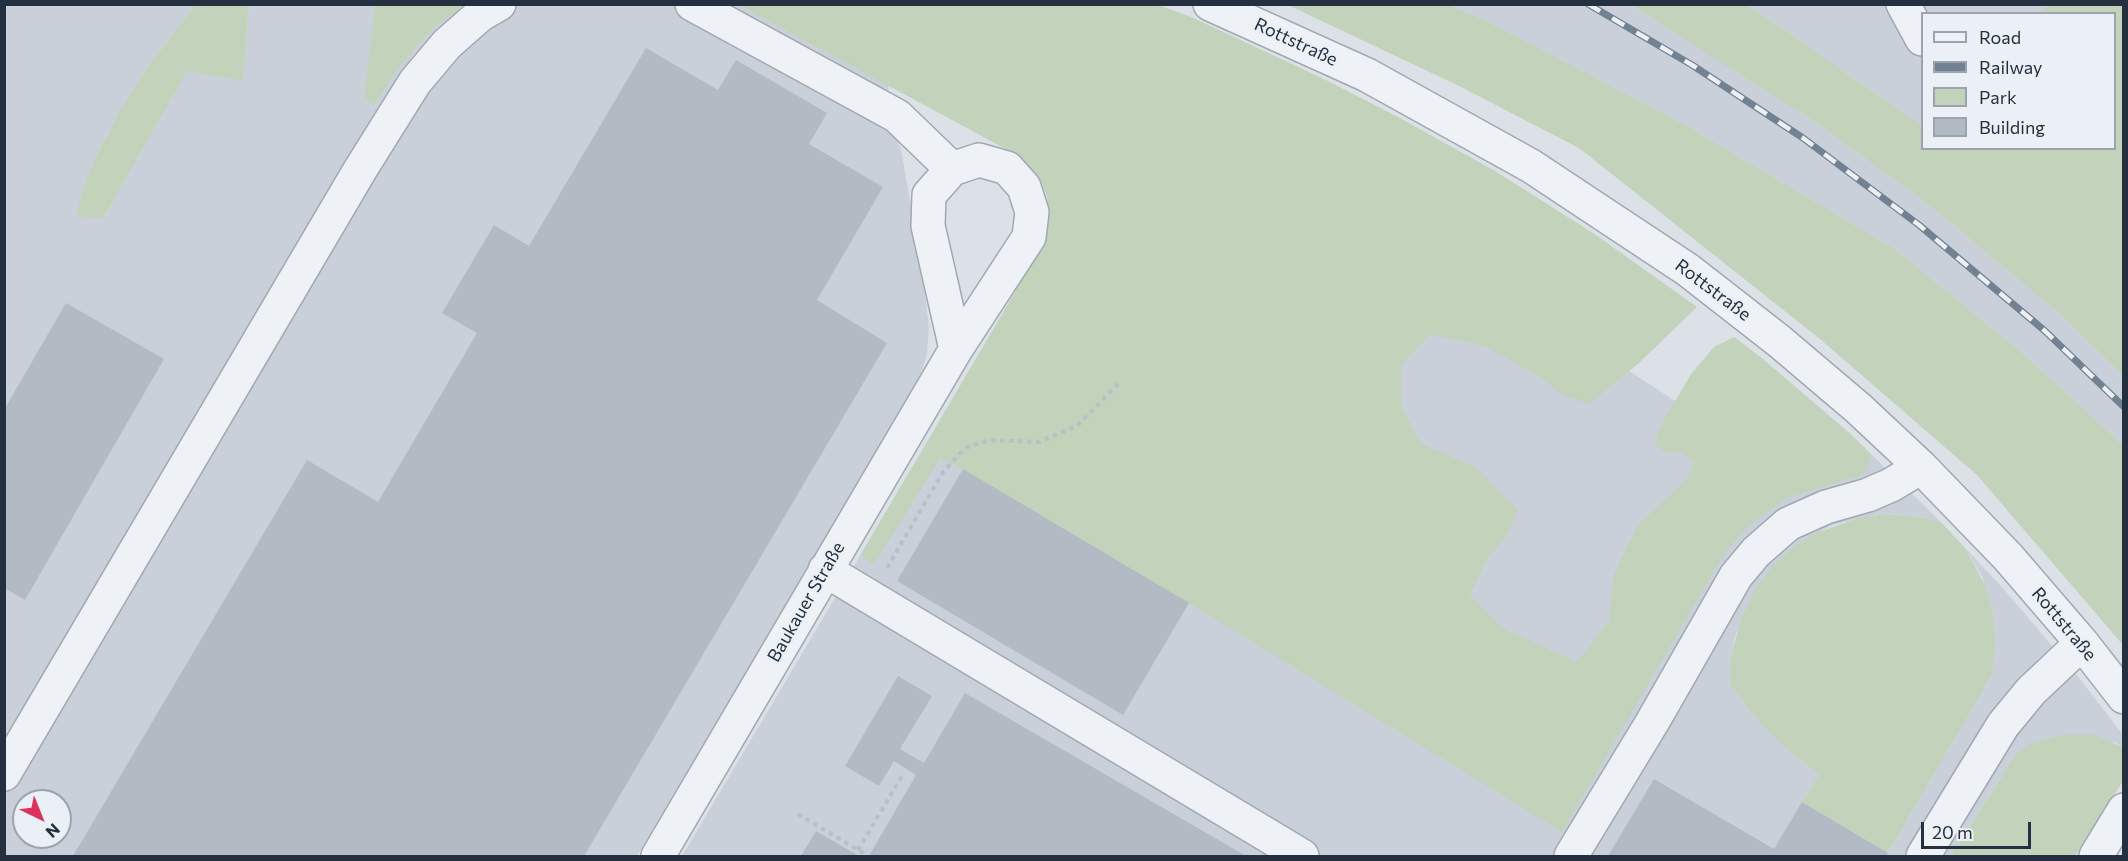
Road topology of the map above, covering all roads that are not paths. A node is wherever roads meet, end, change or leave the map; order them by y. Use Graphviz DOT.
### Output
graph roads {
  1 [pos="499,4"];
  2 [pos="692,4"];
  3 [pos="1210,4"];
  4 [pos="1903,4"];
  5 [pos="1921,36"];
  6 [pos="952,169"];
  7 [pos="956,349"];
  8 [pos="1921,466"];
  9 [pos="825,570"];
  10 [pos="2082,643"];
  11 [pos="2124,697"];
  12 [pos="4,774"];
  13 [pos="2124,810"];
  14 [pos="658,856"];
  15 [pos="1302,856"];
  16 [pos="1571,856"];
  17 [pos="1923,856"];
  18 [pos="2096,856"];
  1 -- 12 [label="street"];
  2 -- 6 [label="street"];
  3 -- 8 [label="street, Rottstraße"];
  4 -- 5 [label="street"];
  6 -- 7 [label="street"];
  6 -- 7 [label="street, Baukauer Straße"];
  7 -- 9 [label="street, Baukauer Straße"];
  8 -- 10 [label="street, Rottstraße"];
  8 -- 16 [label="street"];
  9 -- 14 [label="street, Baukauer Straße"];
  9 -- 15 [label="street"];
  10 -- 11 [label="street, Rottstraße"];
  10 -- 17 [label="street"];
  13 -- 18 [label="street"];
}
